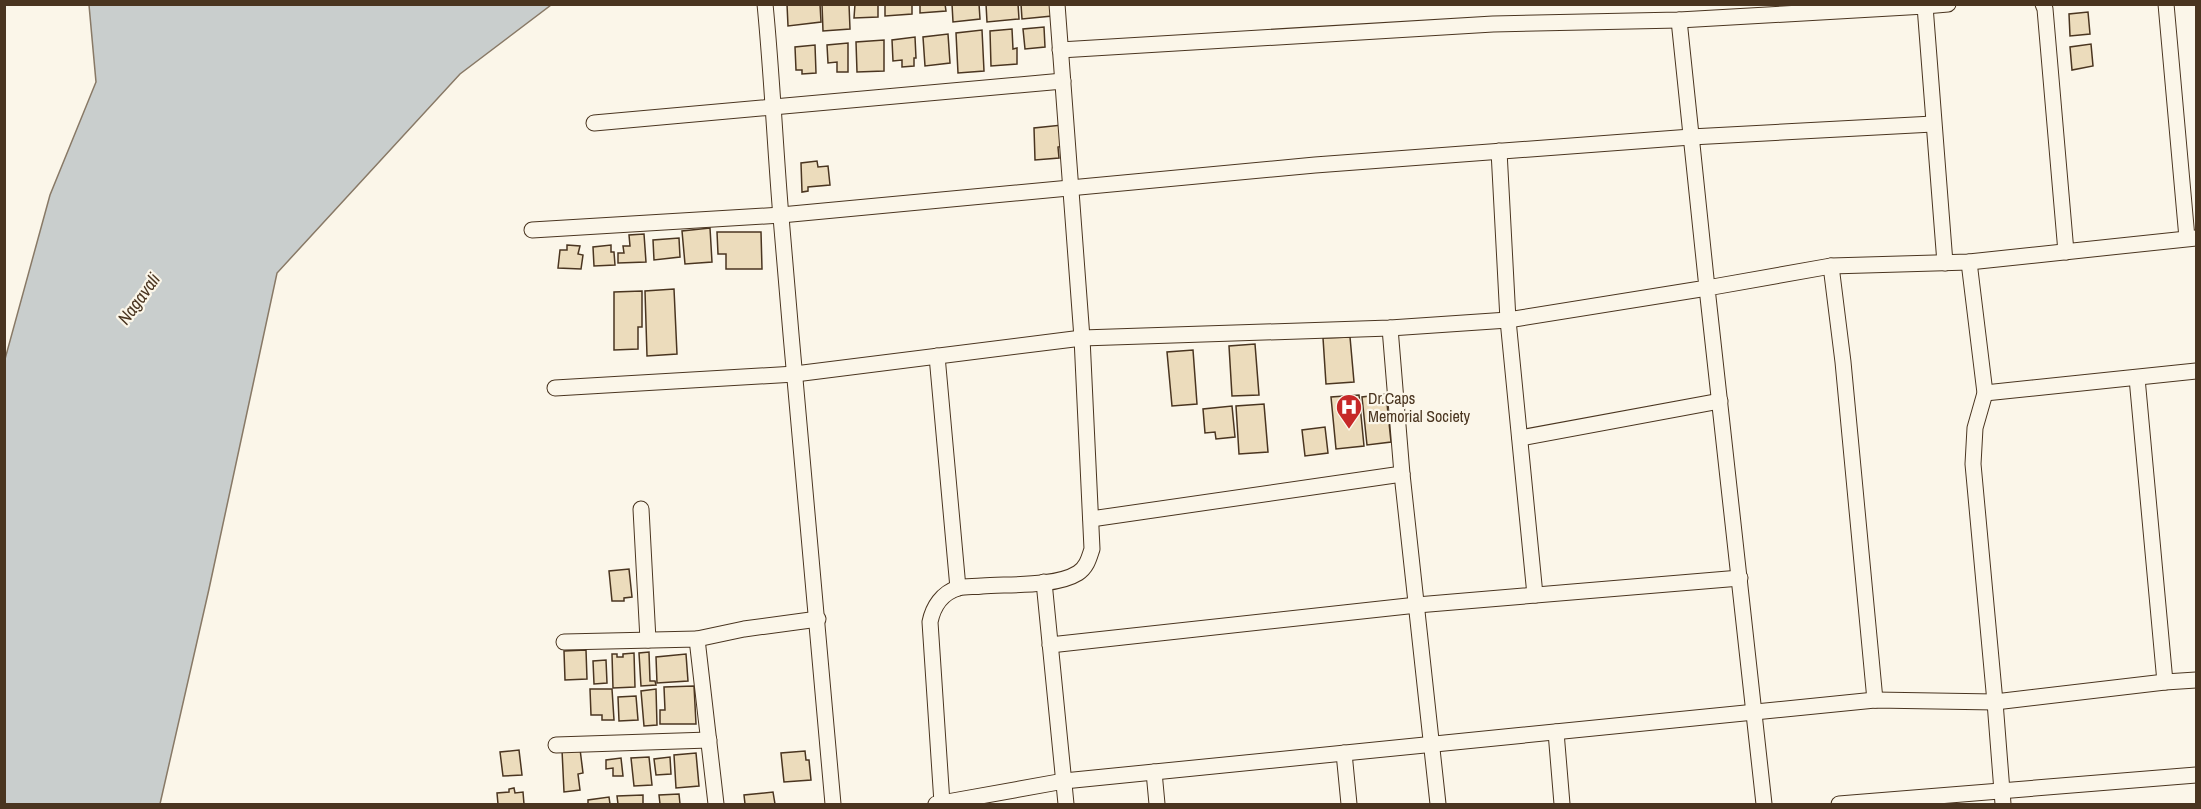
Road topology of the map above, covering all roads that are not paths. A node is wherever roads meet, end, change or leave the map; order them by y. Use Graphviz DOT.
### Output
graph roads {
  1 [pos="765,4"];
  2 [pos="1057,4"];
  3 [pos="1948,4"];
  4 [pos="2043,4"];
  5 [pos="2166,4"];
  6 [pos="1925,6"];
  7 [pos="1678,20"];
  8 [pos="1060,50"];
  9 [pos="1063,81"];
  10 [pos="775,107"];
  11 [pos="594,123"];
  12 [pos="1933,124"];
  13 [pos="1691,137"];
  14 [pos="1499,151"];
  15 [pos="1071,186"];
  16 [pos="781,215"];
  17 [pos="532,230"];
  18 [pos="2192,238"];
  19 [pos="2066,252"];
  20 [pos="1969,262"];
  21 [pos="1945,263"];
  22 [pos="1831,266"];
  23 [pos="1707,288"];
  24 [pos="1508,320"];
  25 [pos="1390,328"];
  26 [pos="1082,338"];
  27 [pos="937,356"];
  28 [pos="2196,371"];
  29 [pos="795,374"];
  30 [pos="2137,378"];
  31 [pos="555,388"];
  32 [pos="1985,393"];
  33 [pos="1720,402"];
  34 [pos="1520,438"];
  35 [pos="1402,474"];
  36 [pos="641,509"];
  37 [pos="1091,519"];
  38 [pos="1740,578"];
  39 [pos="1044,582"];
  40 [pos="958,588"];
  41 [pos="1535,595"];
  42 [pos="1417,605"];
  43 [pos="818,619"];
  44 [pos="697,639"];
  45 [pos="648,640"];
  46 [pos="564,642"];
  47 [pos="1050,645"];
  48 [pos="2196,680"];
  49 [pos="2165,682"];
  50 [pos="1875,700"];
  51 [pos="1995,702"];
  52 [pos="1755,712"];
  53 [pos="1556,732"];
  54 [pos="709,740"];
  55 [pos="1432,744"];
  56 [pos="556,745"];
  57 [pos="1344,753"];
  58 [pos="1154,772"];
  59 [pos="2196,775"];
  60 [pos="1064,782"];
  61 [pos="2002,798"];
  62 [pos="716,804"];
  63 [pos="832,804"];
  64 [pos="939,804"];
  65 [pos="1066,804"];
  66 [pos="1157,804"];
  67 [pos="1348,804"];
  68 [pos="1438,804"];
  69 [pos="1562,804"];
  70 [pos="1764,804"];
  71 [pos="1839,804"];
  1 -- 10 [label="street"];
  2 -- 8 [label="street"];
  3 -- 6 [label="street"];
  4 -- 19 [label="street"];
  5 -- 18 [label="street"];
  6 -- 7 [label="street"];
  6 -- 12 [label="street"];
  7 -- 8 [label="street"];
  7 -- 13 [label="street"];
  8 -- 9 [label="street"];
  9 -- 10 [label="street"];
  9 -- 15 [label="street"];
  10 -- 11 [label="street"];
  10 -- 16 [label="street"];
  12 -- 13 [label="street"];
  12 -- 21 [label="street"];
  13 -- 14 [label="street"];
  13 -- 23 [label="street"];
  14 -- 15 [label="street"];
  14 -- 24 [label="street"];
  15 -- 16 [label="street"];
  15 -- 26 [label="street"];
  16 -- 17 [label="street"];
  16 -- 29 [label="street"];
  18 -- 19 [label="street"];
  19 -- 20 [label="street"];
  20 -- 21 [label="street"];
  20 -- 32 [label="street"];
  21 -- 22 [label="street"];
  22 -- 23 [label="street"];
  22 -- 50 [label="street"];
  23 -- 24 [label="street"];
  23 -- 33 [label="street"];
  24 -- 25 [label="street"];
  24 -- 34 [label="street"];
  25 -- 26 [label="street"];
  25 -- 35 [label="street"];
  26 -- 27 [label="street"];
  26 -- 37 [label="street"];
  27 -- 29 [label="street"];
  27 -- 40 [label="street"];
  28 -- 30 [label="street"];
  29 -- 31 [label="street"];
  29 -- 43 [label="street"];
  30 -- 32 [label="street"];
  30 -- 49 [label="street"];
  32 -- 51 [label="street"];
  33 -- 34 [label="street"];
  33 -- 38 [label="street"];
  34 -- 41 [label="street"];
  35 -- 37 [label="street"];
  35 -- 42 [label="street"];
  36 -- 45 [label="street"];
  37 -- 39 [label="street"];
  38 -- 41 [label="street"];
  38 -- 52 [label="street"];
  39 -- 40 [label="street"];
  39 -- 47 [label="street"];
  40 -- 64 [label="street"];
  41 -- 42 [label="street"];
  42 -- 47 [label="street"];
  42 -- 55 [label="street"];
  43 -- 44 [label="street"];
  43 -- 63 [label="street"];
  44 -- 45 [label="street"];
  44 -- 54 [label="street"];
  45 -- 46 [label="street"];
  47 -- 60 [label="street"];
  48 -- 49 [label="street"];
  49 -- 51 [label="street"];
  50 -- 51 [label="street"];
  50 -- 52 [label="street"];
  51 -- 61 [label="street"];
  52 -- 53 [label="street"];
  52 -- 70 [label="street"];
  53 -- 55 [label="street"];
  53 -- 69 [label="street"];
  54 -- 56 [label="street"];
  54 -- 62 [label="street"];
  55 -- 57 [label="street"];
  55 -- 68 [label="street"];
  57 -- 58 [label="street"];
  57 -- 67 [label="street"];
  58 -- 60 [label="street"];
  58 -- 66 [label="street"];
  59 -- 61 [label="street"];
  60 -- 64 [label="street"];
  60 -- 65 [label="street"];
  61 -- 71 [label="street"];
}
